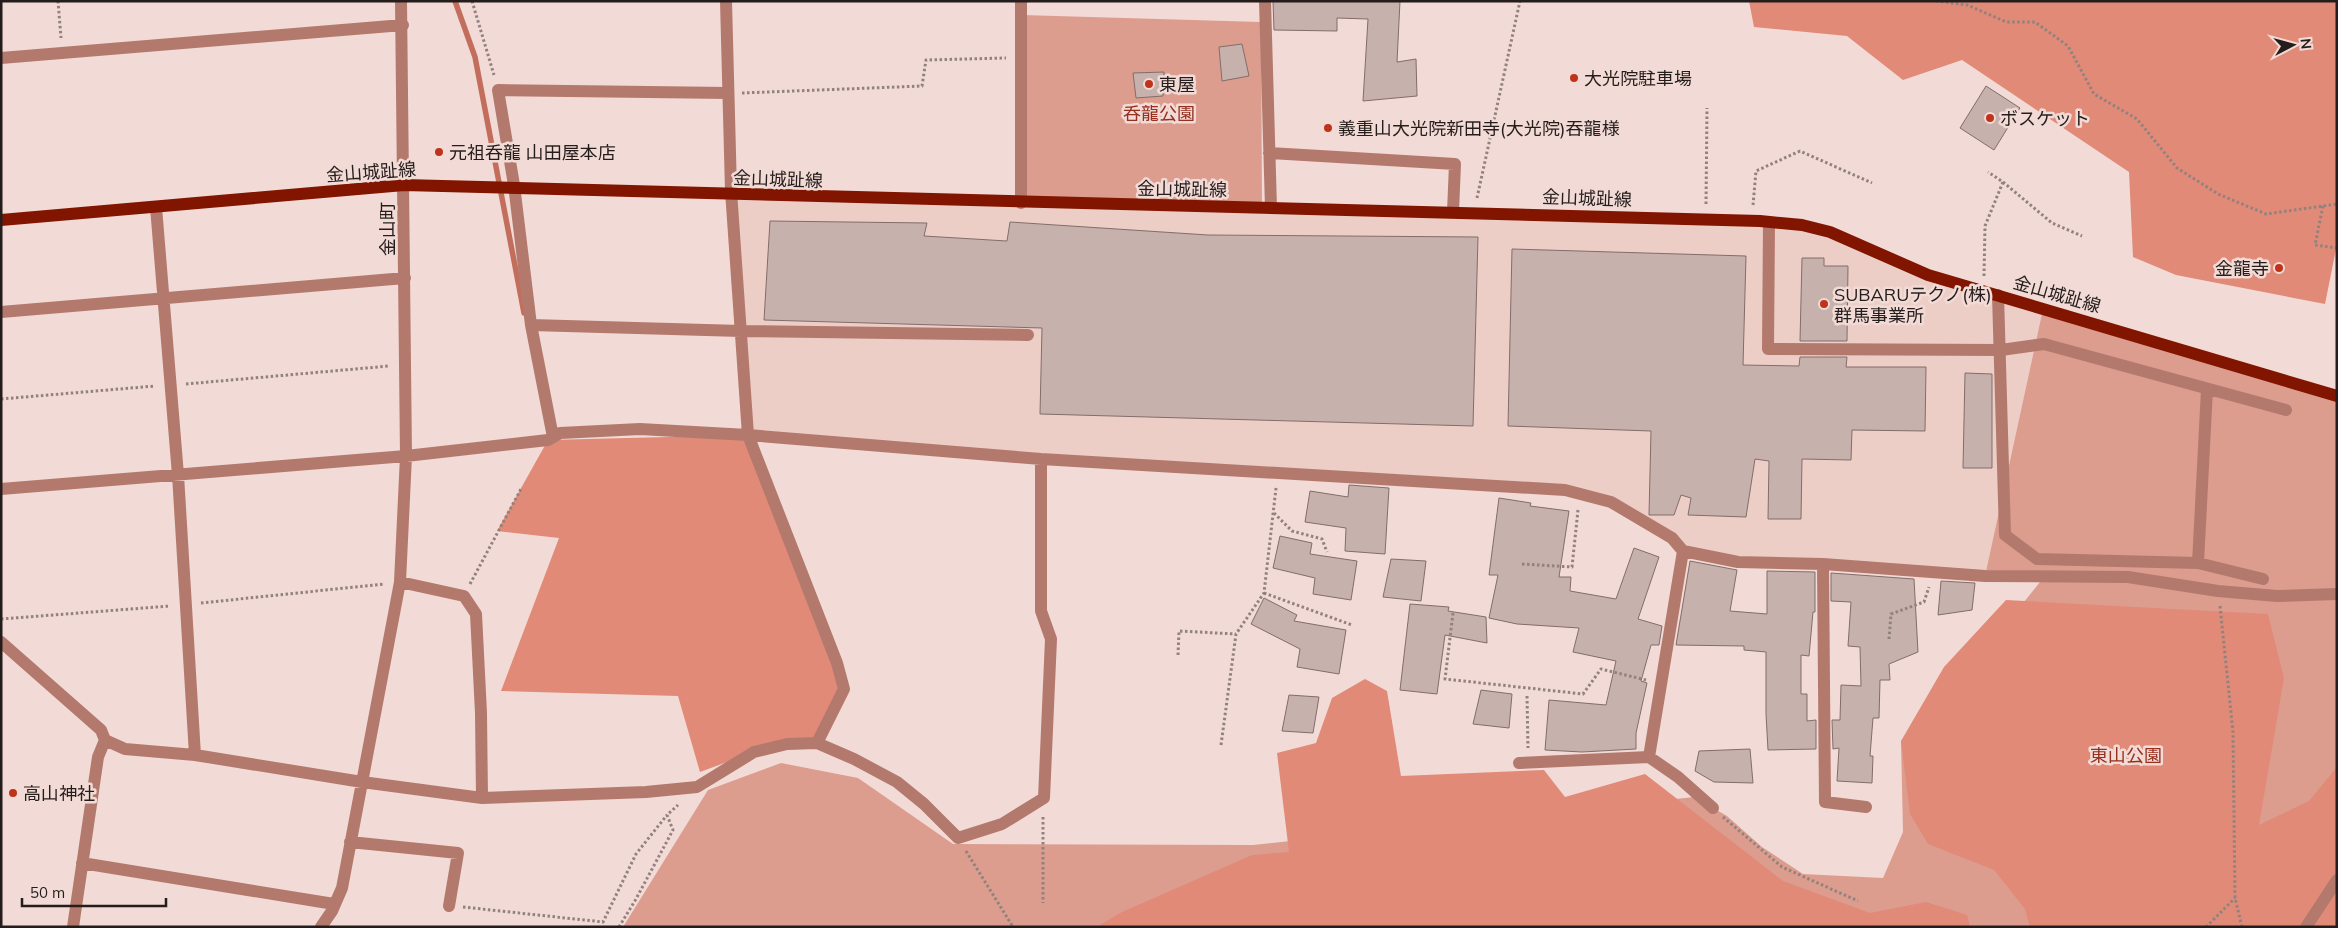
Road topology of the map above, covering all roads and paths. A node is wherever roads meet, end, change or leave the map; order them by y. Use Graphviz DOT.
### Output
graph roads {
  1 [pos="58,1"];
  2 [pos="401,1"];
  3 [pos="472,1"];
  4 [pos="726,1"];
  5 [pos="1022,1"];
  6 [pos="1264,1"];
  7 [pos="1520,1"];
  8 [pos="1936,1"];
  9 [pos="403,25"];
  10 [pos="62,53"];
  11 [pos="1,58"];
  12 [pos="1021,58"];
  13 [pos="498,90"];
  14 [pos="728,93"];
  15 [pos="1707,108"];
  16 [pos="1269,153"];
  17 [pos="1988,172"];
  18 [pos="2003,182"];
  19 [pos="1872,183"];
  20 [pos="404,185"];
  21 [pos="515,188"];
  22 [pos="732,195"];
  23 [pos="1021,203"];
  24 [pos="2337,204"];
  25 [pos="2323,206"];
  26 [pos="156,207"];
  27 [pos="1271,208"];
  28 [pos="1453,212"];
  29 [pos="1474,212"];
  30 [pos="1,220"];
  31 [pos="1706,220"];
  32 [pos="1752,221"];
  33 [pos="1769,222"];
  34 [pos="2082,236"];
  35 [pos="2337,248"];
  36 [pos="405,278"];
  37 [pos="1984,291"];
  38 [pos="1998,295"];
  39 [pos="163,298"];
  40 [pos="1,312"];
  41 [pos="531,325"];
  42 [pos="741,331"];
  43 [pos="1028,335"];
  44 [pos="2001,350"];
  45 [pos="405,365"];
  46 [pos="171,385"];
  47 [pos="2207,389"];
  48 [pos="2337,396"];
  49 [pos="1,399"];
  50 [pos="2286,410"];
  51 [pos="748,435"];
  52 [pos="553,437"];
  53 [pos="406,456"];
  54 [pos="1041,459"];
  55 [pos="1278,473"];
  56 [pos="178,475"];
  57 [pos="1,489"];
  58 [pos="521,489"];
  59 [pos="1580,494"];
  60 [pos="1274,512"];
  61 [pos="1684,551"];
  62 [pos="1327,552"];
  63 [pos="2198,563"];
  64 [pos="1522,564"];
  65 [pos="1823,564"];
  66 [pos="1935,572"];
  67 [pos="2263,579"];
  68 [pos="400,582"];
  69 [pos="2218,591"];
  70 [pos="1264,593"];
  71 [pos="2337,594"];
  72 [pos="464,596"];
  73 [pos="1453,613"];
  74 [pos="1352,625"];
  75 [pos="1236,634"];
  76 [pos="1889,639"];
  77 [pos="1,642"];
  78 [pos="1178,656"];
  79 [pos="1661,684"];
  80 [pos="1527,696"];
  81 [pos="106,740"];
  82 [pos="817,743"];
  83 [pos="1221,745"];
  84 [pos="194,755"];
  85 [pos="1650,757"];
  86 [pos="1524,763"];
  87 [pos="362,782"];
  88 [pos="697,788"];
  89 [pos="482,798"];
  90 [pos="1044,798"];
  91 [pos="1866,807"];
  92 [pos="1713,808"];
  93 [pos="667,815"];
  94 [pos="958,838"];
  95 [pos="350,842"];
  96 [pos="82,864"];
  97 [pos="2337,880"];
  98 [pos="2235,898"];
  99 [pos="1858,902"];
  100 [pos="1043,903"];
  101 [pos="334,904"];
  102 [pos="449,906"];
  103 [pos="73,927"];
  104 [pos="321,927"];
  105 [pos="619,927"];
  106 [pos="1012,927"];
  107 [pos="2206,927"];
  108 [pos="2242,927"];
  109 [pos="2306,927"];
  1 -- 10 [label="path"];
  2 -- 9 [label="street, 金山町"];
  3 -- 13 [label="path"];
  4 -- 14 [label="street"];
  5 -- 12 [label="street"];
  6 -- 16 [label="street"];
  7 -- 29 [label="path"];
  8 -- 25 [label="path"];
  9 -- 10 [label="street"];
  9 -- 20 [label="street, 金山町"];
  10 -- 11 [label="street"];
  12 -- 14 [label="path"];
  12 -- 23 [label="street"];
  13 -- 14 [label="street"];
  13 -- 21 [label="street"];
  14 -- 22 [label="street"];
  15 -- 31 [label="path"];
  16 -- 27 [label="street"];
  16 -- 28 [label="street"];
  17 -- 18 [label="path"];
  18 -- 34 [label="path"];
  18 -- 37 [label="path"];
  19 -- 32 [label="path"];
  20 -- 21 [label="main road, 金山城趾線"];
  20 -- 26 [label="main road, 金山城趾線"];
  20 -- 36 [label="street, 金山町"];
  21 -- 22 [label="main road, 金山城趾線"];
  21 -- 41 [label="street"];
  22 -- 23 [label="main road, 金山城趾線"];
  22 -- 42 [label="street"];
  23 -- 27 [label="main road, 金山城趾線"];
  24 -- 25 [label="path"];
  25 -- 35 [label="path"];
  26 -- 30 [label="main road, 金山城趾線"];
  26 -- 39 [label="street"];
  27 -- 28 [label="main road, 金山城趾線"];
  28 -- 29 [label="main road, 金山城趾線"];
  29 -- 31 [label="main road, 金山城趾線"];
  31 -- 32 [label="main road, 金山城趾線"];
  32 -- 33 [label="main road, 金山城趾線"];
  33 -- 37 [label="main road, 金山城趾線"];
  33 -- 44 [label="street"];
  36 -- 39 [label="street"];
  36 -- 45 [label="street, 金山町"];
  37 -- 38 [label="main road, 金山城趾線"];
  38 -- 44 [label="street"];
  38 -- 48 [label="main road, 金山城趾線"];
  39 -- 40 [label="street"];
  39 -- 46 [label="street"];
  41 -- 42 [label="street"];
  41 -- 52 [label="street"];
  42 -- 43 [label="street"];
  42 -- 51 [label="street"];
  44 -- 47 [label="street"];
  44 -- 63 [label="street"];
  45 -- 46 [label="path"];
  45 -- 53 [label="street, 金山町"];
  46 -- 49 [label="path"];
  46 -- 56 [label="street"];
  47 -- 50 [label="street"];
  47 -- 63 [label="street"];
  51 -- 52 [label="street"];
  51 -- 54 [label="street"];
  51 -- 82 [label="street"];
  52 -- 53 [label="street"];
  53 -- 56 [label="street"];
  53 -- 68 [label="street, 金山町"];
  54 -- 55 [label="street"];
  54 -- 90 [label="street"];
  55 -- 59 [label="street"];
  55 -- 60 [label="path"];
  56 -- 57 [label="street"];
  56 -- 84 [label="street"];
  58 -- 72 [label="path"];
  59 -- 61 [label="street"];
  59 -- 64 [label="path"];
  60 -- 62 [label="path"];
  60 -- 70 [label="path"];
  61 -- 65 [label="street"];
  61 -- 79 [label="street"];
  63 -- 67 [label="street"];
  65 -- 66 [label="street"];
  65 -- 91 [label="street"];
  66 -- 69 [label="street"];
  66 -- 76 [label="path"];
  68 -- 72 [label="street"];
  68 -- 87 [label="street, 金山町"];
  69 -- 71 [label="street"];
  69 -- 98 [label="path"];
  70 -- 74 [label="path"];
  70 -- 75 [label="path"];
  72 -- 89 [label="street"];
  73 -- 79 [label="path"];
  75 -- 78 [label="path"];
  75 -- 83 [label="path"];
  77 -- 81 [label="street"];
  79 -- 85 [label="street"];
  80 -- 86 [label="path"];
  81 -- 84 [label="street"];
  81 -- 96 [label="street"];
  82 -- 88 [label="street"];
  82 -- 94 [label="street"];
  84 -- 87 [label="street"];
  85 -- 86 [label="street"];
  85 -- 92 [label="street"];
  87 -- 89 [label="street"];
  87 -- 95 [label="street, 金山町"];
  88 -- 89 [label="street"];
  88 -- 93 [label="path"];
  90 -- 94 [label="street"];
  90 -- 100 [label="path"];
  92 -- 99 [label="path"];
  93 -- 102 [label="path"];
  93 -- 105 [label="path"];
  94 -- 106 [label="path"];
  95 -- 101 [label="street, 金山町"];
  95 -- 102 [label="street"];
  96 -- 101 [label="street"];
  96 -- 103 [label="street"];
  97 -- 109 [label="street"];
  98 -- 107 [label="path"];
  98 -- 108 [label="path"];
  101 -- 104 [label="street, 金山町"];
}
